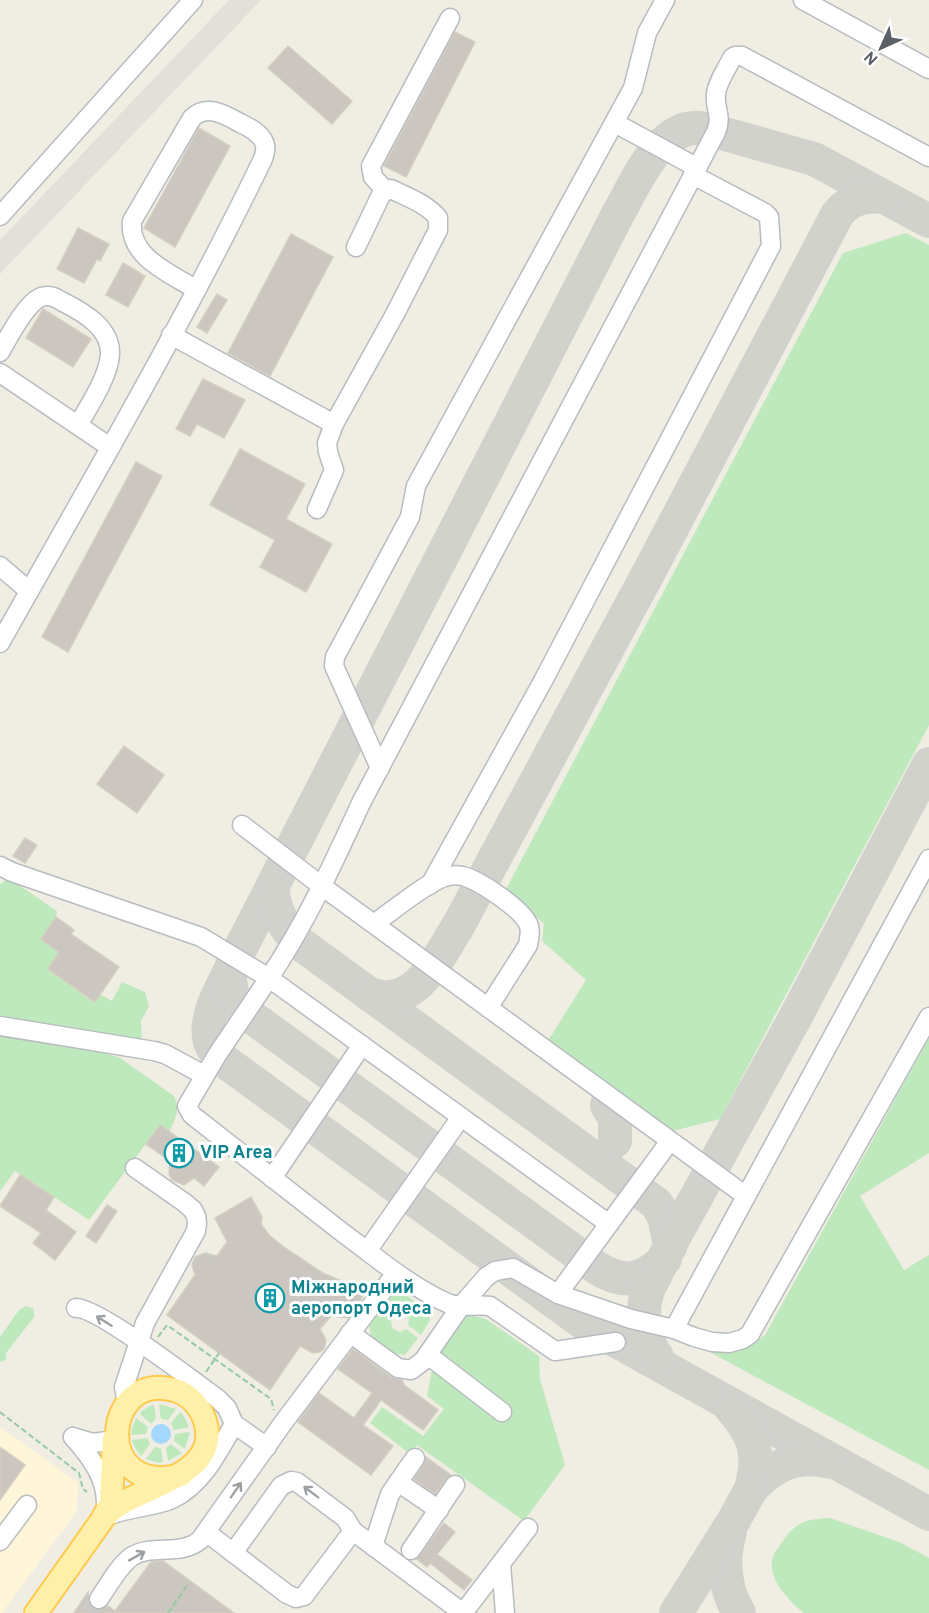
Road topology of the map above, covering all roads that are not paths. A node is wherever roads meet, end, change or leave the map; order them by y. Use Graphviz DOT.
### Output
graph roads {
  1 [pos="193,0"];
  2 [pos="665,0"];
  3 [pos="803,0"];
  4 [pos="450,18"];
  5 [pos="929,69"];
  6 [pos="615,123"];
  7 [pos="929,157"];
  8 [pos="695,171"];
  9 [pos="385,190"];
  10 [pos="0,216"];
  11 [pos="356,247"];
  12 [pos="195,289"];
  13 [pos="171,335"];
  14 [pos="0,352"];
  15 [pos="0,374"];
  16 [pos="334,424"];
  17 [pos="78,425"];
  18 [pos="110,447"];
  19 [pos="317,509"];
  20 [pos="0,566"];
  21 [pos="29,591"];
  22 [pos="0,643"];
  23 [pos="380,768"];
  24 [pos="242,825"];
  25 [pos="929,859"];
  26 [pos="0,866"];
  27 [pos="430,885"];
  28 [pos="323,886"];
  29 [pos="375,924"];
  30 [pos="269,978"];
  31 [pos="488,1008"];
  32 [pos="929,1017"];
  33 [pos="0,1026"];
  34 [pos="362,1045"];
  35 [pos="204,1076"];
  36 [pos="461,1117"];
  37 [pos="670,1141"];
  38 [pos="135,1168"];
  39 [pos="272,1178"];
  40 [pos="746,1196"];
  41 [pos="609,1224"];
  42 [pos="367,1251"];
  43 [pos="396,1273"];
  44 [pos="558,1294"];
  45 [pos="461,1306"];
  46 [pos="76,1308"];
  47 [pos="674,1329"];
  48 [pos="350,1333"];
  49 [pos="138,1342"];
  50 [pos="616,1342"];
  51 [pos="428,1355"];
  52 [pos="198,1384"];
  53 [pos="153,1389"];
  54 [pos="127,1404"];
  55 [pos="502,1412"];
  56 [pos="206,1425"];
  57 [pos="234,1425"];
  58 [pos="115,1434"];
  59 [pos="267,1447"];
  60 [pos="415,1458"];
  61 [pos="181,1475"];
  62 [pos="398,1482"];
  63 [pos="455,1485"];
  64 [pos="27,1505"];
  65 [pos="439,1510"];
  66 [pos="102,1520"];
  67 [pos="528,1528"];
  68 [pos="353,1531"];
  69 [pos="206,1532"];
  70 [pos="0,1541"];
  71 [pos="373,1546"];
  72 [pos="411,1550"];
  73 [pos="233,1552"];
  74 [pos="501,1564"];
  75 [pos="99,1599"];
  76 [pos="36,1613"];
  77 [pos="463,1613"];
  78 [pos="506,1613"];
  1 -- 10 [label="lane"];
  2 -- 6 [label="lane"];
  3 -- 5 [label="lane"];
  4 -- 9 [label="lane"];
  6 -- 8 [label="lane"];
  6 -- 23 [label="lane"];
  7 -- 8 [label="lane"];
  8 -- 23 [label="lane"];
  8 -- 27 [label="lane"];
  9 -- 11 [label="lane"];
  9 -- 16 [label="lane"];
  12 -- 12 [label="lane"];
  12 -- 13 [label="lane"];
  13 -- 16 [label="lane"];
  13 -- 18 [label="lane"];
  14 -- 17 [label="lane"];
  15 -- 17 [label="lane"];
  16 -- 19 [label="lane"];
  17 -- 18 [label="lane"];
  18 -- 21 [label="lane"];
  20 -- 21 [label="lane"];
  21 -- 22 [label="lane"];
  23 -- 28 [label="lane"];
  24 -- 28 [label="lane"];
  25 -- 40 [label="lane"];
  26 -- 30 [label="lane"];
  27 -- 29 [label="lane"];
  27 -- 31 [label="lane"];
  28 -- 29 [label="lane"];
  28 -- 30 [label="lane"];
  29 -- 31 [label="lane"];
  30 -- 34 [label="lane"];
  30 -- 35 [label="lane"];
  31 -- 37 [label="lane"];
  32 -- 47 [label="lane"];
  33 -- 35 [label="lane"];
  34 -- 36 [label="lane"];
  34 -- 39 [label="lane"];
  35 -- 39 [label="lane"];
  36 -- 41 [label="lane"];
  36 -- 42 [label="lane"];
  37 -- 40 [label="lane"];
  37 -- 41 [label="lane"];
  38 -- 49 [label="lane"];
  39 -- 42 [label="lane"];
  40 -- 47 [label="lane"];
  41 -- 44 [label="lane"];
  42 -- 43 [label="lane"];
  43 -- 45 [label="lane"];
  43 -- 48 [label="lane"];
  44 -- 45 [label="lane"];
  44 -- 47 [label="lane"];
  45 -- 50 [label="lane"];
  45 -- 51 [label="lane"];
  49 -- 46 [label="lane, one-way"];
  48 -- 51 [label="lane"];
  48 -- 59 [label="lane"];
  49 -- 52 [label="lane"];
  49 -- 54 [label="lane"];
  51 -- 55 [label="lane"];
  52 -- 53 [label="lane"];
  52 -- 56 [label="lane"];
  52 -- 57 [label="lane"];
  53 -- 54 [label="main road"];
  53 -- 56 [label="main road"];
  54 -- 58 [label="main road"];
  56 -- 61 [label="main road"];
  57 -- 59 [label="lane"];
  57 -- 66 [label="lane"];
  58 -- 61 [label="main road"];
  58 -- 66 [label="main road"];
  58 -- 66 [label="lane"];
  69 -- 59 [label="lane, one-way"];
  60 -- 62 [label="lane"];
  61 -- 66 [label="main road"];
  62 -- 65 [label="lane"];
  62 -- 71 [label="lane"];
  63 -- 65 [label="lane"];
  64 -- 70 [label="lane"];
  65 -- 72 [label="lane"];
  66 -- 76 [label="main road"];
  67 -- 74 [label="lane"];
  68 -- 71 [label="lane"];
  68 -- 73 [label="lane"];
  68 -- 73 [label="lane, one-way"];
  69 -- 73 [label="lane"];
  75 -- 69 [label="lane, one-way"];
  71 -- 77 [label="lane"];
  74 -- 77 [label="lane"];
  74 -- 78 [label="lane"];
}
